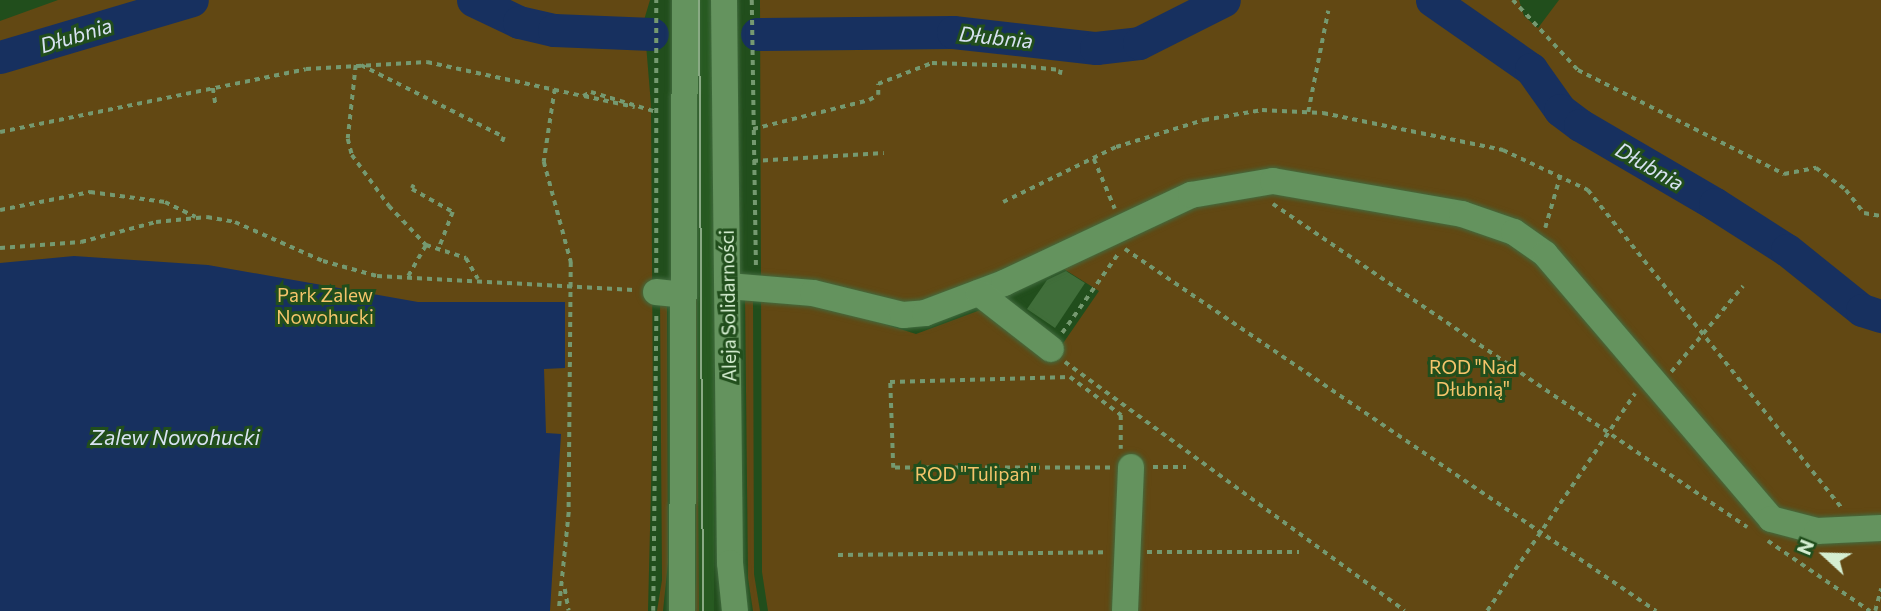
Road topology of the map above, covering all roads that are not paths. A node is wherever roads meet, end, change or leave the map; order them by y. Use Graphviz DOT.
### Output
graph roads {
  1 [pos="685,0"];
  2 [pos="724,0"];
  3 [pos="728,286"];
  4 [pos="656,292"];
  5 [pos="979,293"];
  6 [pos="684,295"];
  7 [pos="1053,352"];
  8 [pos="1126,468"];
  9 [pos="1881,528"];
  10 [pos="682,611"];
  11 [pos="735,611"];
  12 [pos="1125,611"];
  1 -- 6 [label="street"];
  2 -- 3 [label="street, Aleja Solidarności"];
  3 -- 5 [label="street"];
  3 -- 11 [label="street, Aleja Solidarności"];
  4 -- 6 [label="street"];
  5 -- 7 [label="street"];
  5 -- 9 [label="street"];
  6 -- 10 [label="street"];
  8 -- 12 [label="street"];
}
